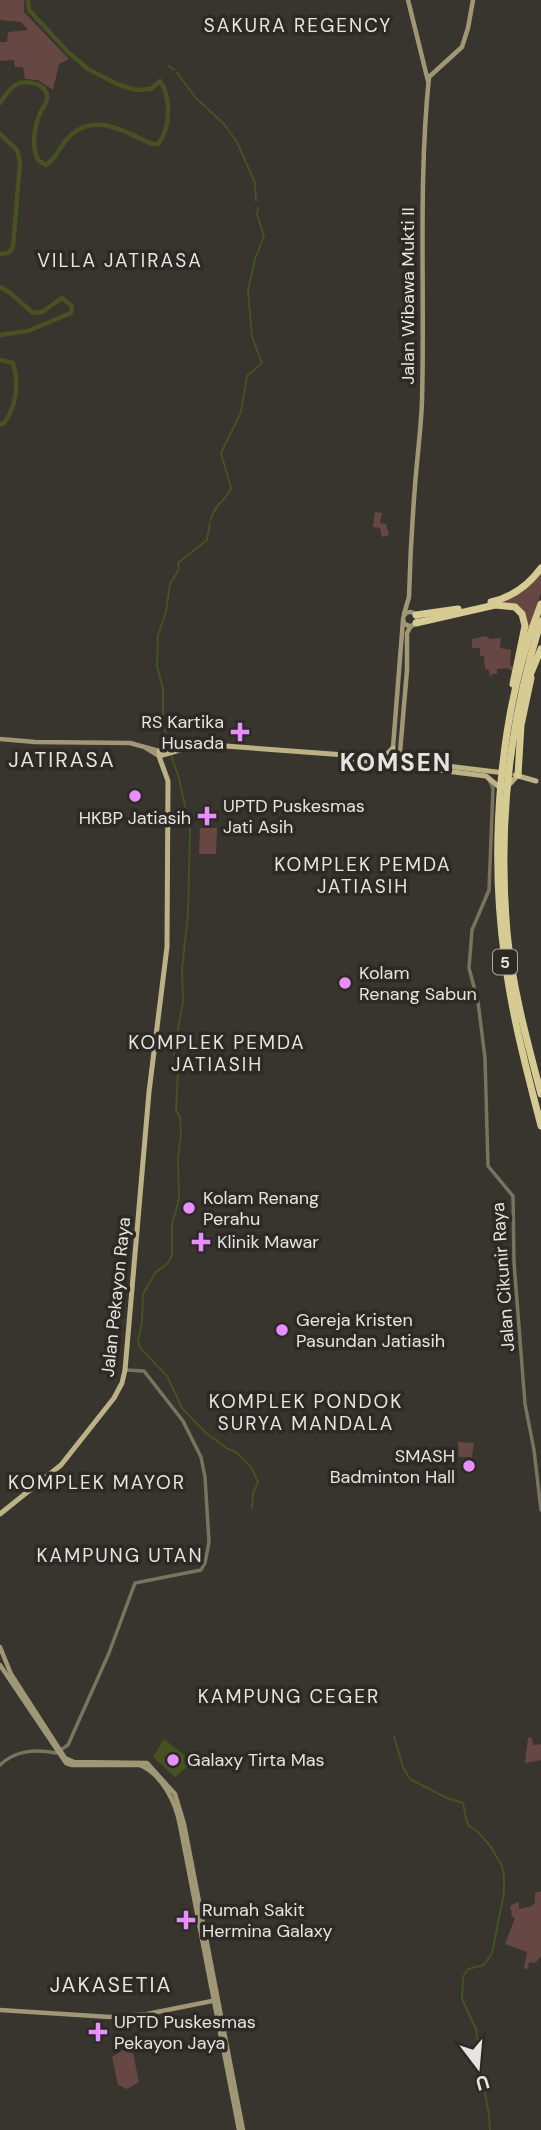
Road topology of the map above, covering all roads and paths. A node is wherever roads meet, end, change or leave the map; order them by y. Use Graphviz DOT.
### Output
graph roads {
  1 [pos="408,0"];
  2 [pos="473,0"];
  3 [pos="429,83"];
  4 [pos="541,568"];
  5 [pos="541,604"];
  6 [pos="410,617"];
  7 [pos="541,621"];
  8 [pos="541,637"];
  9 [pos="541,652"];
  10 [pos="525,676"];
  11 [pos="402,731"];
  12 [pos="394,733"];
  13 [pos="0,739"];
  14 [pos="508,746"];
  15 [pos="393,748"];
  16 [pos="170,751"];
  17 [pos="159,753"];
  18 [pos="378,757"];
  19 [pos="392,762"];
  20 [pos="403,762"];
  21 [pos="482,775"];
  22 [pos="515,777"];
  23 [pos="538,781"];
  24 [pos="505,791"];
  25 [pos="492,803"];
  26 [pos="541,1094"];
  27 [pos="541,1126"];
  28 [pos="125,1370"];
  29 [pos="541,1510"];
  30 [pos="0,1514"];
  31 [pos="0,1647"];
  32 [pos="0,1665"];
  33 [pos="27,1702"];
  34 [pos="0,1765"];
  35 [pos="216,2000"];
  36 [pos="0,2010"];
  37 [pos="241,2130"];
  1 -- 3 [label="main road"];
  2 -- 3 [label="main road"];
  3 -- 6 [label="main road, Jalan Wibawa Mukti II"];
  4 -- 6 [label="highway"];
  5 -- 14 [label="highway, 5"];
  6 -- 11 [label="main road, Jalan Wibawa Mukti II"];
  6 -- 12 [label="main road, Jalan Wibawa Mukti II"];
  6 -- 14 [label="highway"];
  7 -- 10 [label="highway, 5"];
  8 -- 10 [label="highway"];
  9 -- 22 [label="highway"];
  10 -- 14 [label="highway, 5"];
  11 -- 12 [label="main road"];
  11 -- 20 [label="main road, Jalan Wibawa Mukti II"];
  12 -- 15 [label="main road, Jalan Wibawa Mukti II"];
  13 -- 17 [label="main road"];
  14 -- 24 [label="highway, 5"];
  15 -- 18 [label="main road"];
  15 -- 19 [label="main road, Jalan Wibawa Mukti II"];
  16 -- 17 [label="main road"];
  16 -- 18 [label="main road"];
  16 -- 19 [label="main road"];
  17 -- 28 [label="main road, Jalan Pekayon Raya"];
  18 -- 19 [label="main road"];
  19 -- 20 [label="main road"];
  20 -- 21 [label="main road"];
  20 -- 22 [label="main road"];
  21 -- 24 [label="main road"];
  21 -- 25 [label="street"];
  22 -- 23 [label="main road"];
  22 -- 24 [label="main road"];
  24 -- 25 [label="street"];
  24 -- 26 [label="highway, 5"];
  24 -- 27 [label="highway, 5"];
  25 -- 29 [label="street, Jalan Cikunir Raya"];
  28 -- 30 [label="main road, Jalan Pekayon Raya"];
  28 -- 34 [label="street"];
  31 -- 33 [label="main road"];
  32 -- 33 [label="main road"];
  33 -- 35 [label="main road"];
  35 -- 36 [label="main road"];
  35 -- 37 [label="main road"];
}
